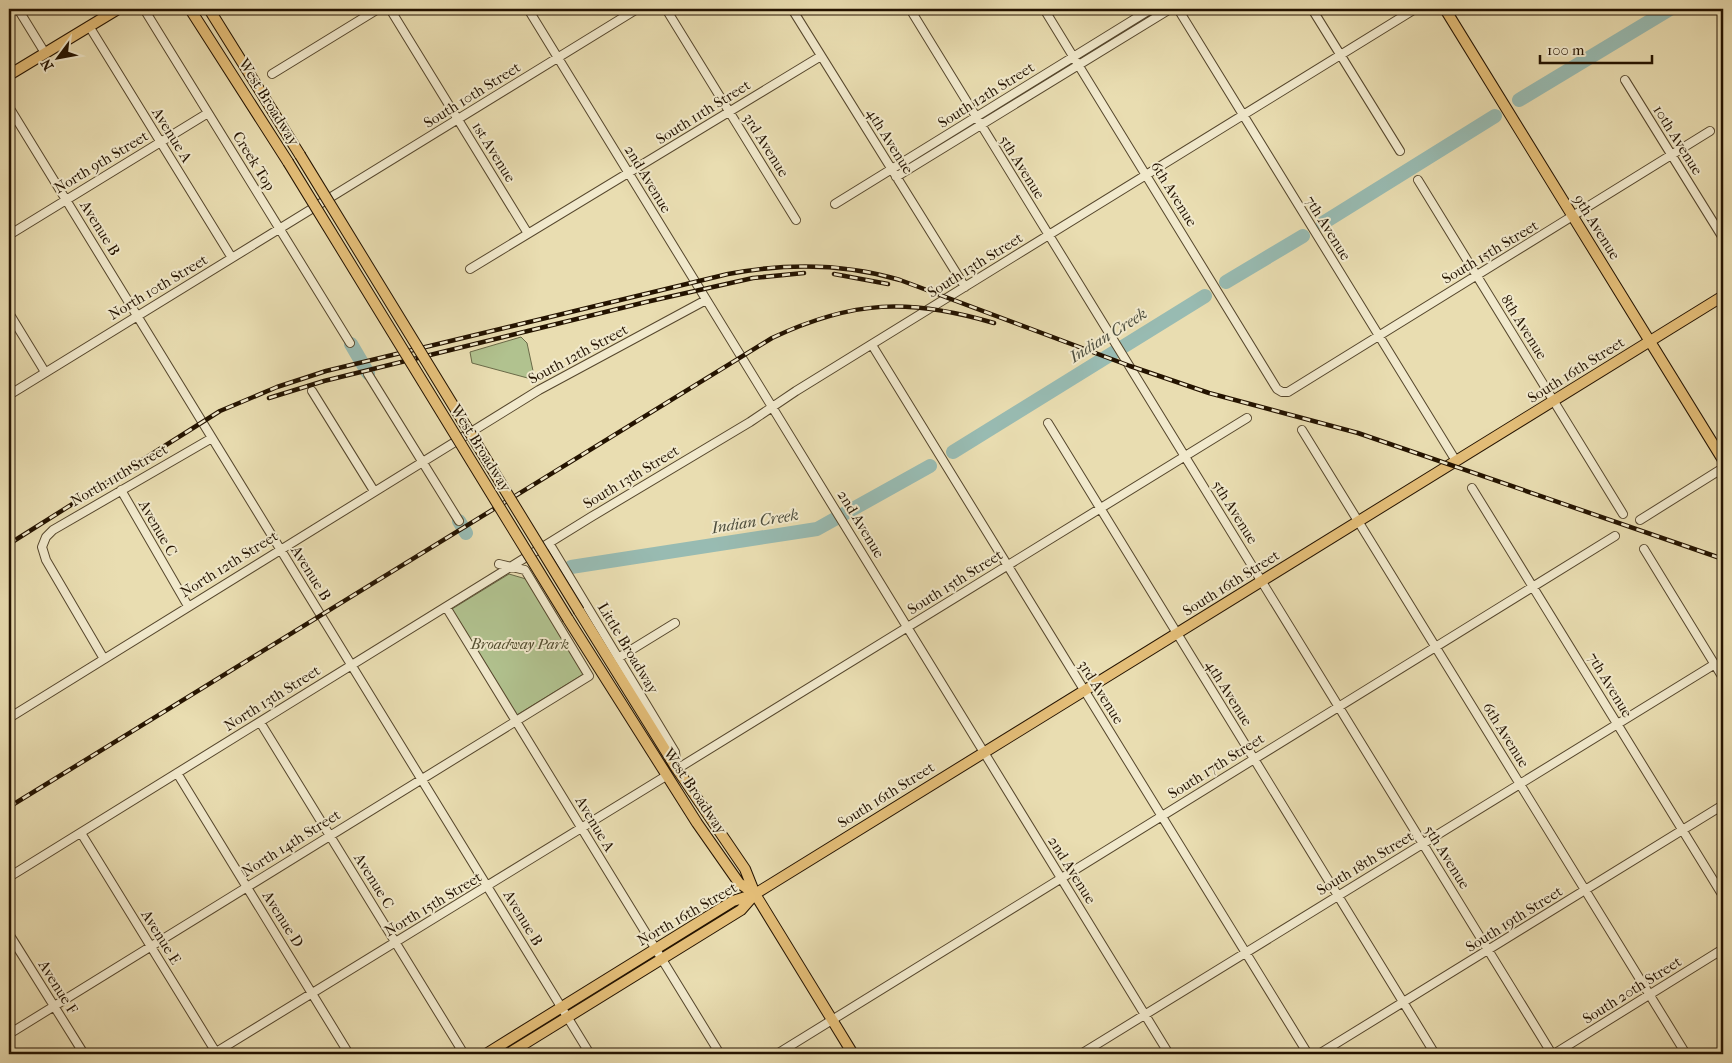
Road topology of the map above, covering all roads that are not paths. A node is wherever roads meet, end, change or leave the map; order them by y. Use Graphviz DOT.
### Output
graph roads {
  1 [pos="18,9"];
  2 [pos="118,9"];
  3 [pos="144,9"];
  4 [pos="190,9"];
  5 [pos="211,9"];
  6 [pos="378,9"];
  7 [pos="390,9"];
  8 [pos="528,9"];
  9 [pos="637,9"];
  10 [pos="666,9"];
  11 [pos="792,9"];
  12 [pos="910,9"];
  13 [pos="1044,9"];
  14 [pos="1151,9"];
  15 [pos="1170,9"];
  16 [pos="1178,9"];
  17 [pos="1312,9"];
  18 [pos="1415,9"];
  19 [pos="1445,9"];
  20 [pos="89,26"];
  21 [pos="44,53"];
  22 [pos="1340,54"];
  23 [pos="821,56"];
  24 [pos="1074,57"];
  25 [pos="558,58"];
  26 [pos="1078,65"];
  27 [pos="272,74"];
  28 [pos="9,75"];
  29 [pos="1626,80"];
  30 [pos="9,107"];
  31 [pos="729,112"];
  32 [pos="208,113"];
  33 [pos="1243,116"];
  34 [pos="976,117"];
  35 [pos="458,120"];
  36 [pos="981,125"];
  37 [pos="1710,131"];
  38 [pos="160,142"];
  39 [pos="1400,151"];
  40 [pos="1672,155"];
  41 [pos="891,170"];
  42 [pos="629,174"];
  43 [pos="1146,175"];
  44 [pos="896,177"];
  45 [pos="1418,180"];
  46 [pos="66,200"];
  47 [pos="321,204"];
  48 [pos="835,204"];
  49 [pos="1574,217"];
  50 [pos="796,220"];
  51 [pos="279,229"];
  52 [pos="528,232"];
  53 [pos="9,235"];
  54 [pos="1049,235"];
  55 [pos="1723,238"];
  56 [pos="232,258"];
  57 [pos="470,269"];
  58 [pos="1476,276"];
  59 [pos="964,287"];
  60 [pos="1723,296"];
  61 [pos="706,300"];
  62 [pos="9,313"];
  63 [pos="137,316"];
  64 [pos="1378,336"];
  65 [pos="1650,342"];
  66 [pos="350,343"];
  67 [pos="872,345"];
  68 [pos="45,372"];
  69 [pos="368,374"];
  70 [pos="312,391"];
  71 [pos="1282,392"];
  72 [pos="9,395"];
  73 [pos="1553,401"];
  74 [pos="772,407"];
  75 [pos="1247,418"];
  76 [pos="1048,423"];
  77 [pos="1302,430"];
  78 [pos="465,435"];
  79 [pos="212,438"];
  80 [pos="1185,457"];
  81 [pos="1723,460"];
  82 [pos="422,461"];
  83 [pos="1456,461"];
  84 [pos="1723,468"];
  85 [pos="1472,488"];
  86 [pos="121,490"];
  87 [pos="374,491"];
  88 [pos="1099,509"];
  89 [pos="1623,514"];
  90 [pos="1640,520"];
  91 [pos="459,521"];
  92 [pos="1358,521"];
  93 [pos="1615,536"];
  94 [pos="549,543"];
  95 [pos="1644,548"];
  96 [pos="280,549"];
  97 [pos="499,564"];
  98 [pos="1007,566"];
  99 [pos="511,567"];
  100 [pos="1261,581"];
  101 [pos="1533,586"];
  102 [pos="188,606"];
  103 [pos="446,607"];
  104 [pos="674,623"];
  105 [pos="907,627"];
  106 [pos="1176,634"];
  107 [pos="1435,646"];
  108 [pos="618,658"];
  109 [pos="104,659"];
  110 [pos="1715,664"];
  111 [pos="352,665"];
  112 [pos="1723,678"];
  113 [pos="1084,690"];
  114 [pos="1338,707"];
  115 [pos="9,718"];
  116 [pos="516,721"];
  117 [pos="260,722"];
  118 [pos="1617,724"];
  119 [pos="984,752"];
  120 [pos="1253,759"];
  121 [pos="676,769"];
  122 [pos="176,773"];
  123 [pos="666,776"];
  124 [pos="422,779"];
  125 [pos="1520,783"];
  126 [pos="1723,805"];
  127 [pos="1161,816"];
  128 [pos="582,828"];
  129 [pos="1683,831"];
  130 [pos="81,833"];
  131 [pos="330,835"];
  132 [pos="1422,844"];
  133 [pos="9,877"];
  134 [pos="1060,878"];
  135 [pos="488,886"];
  136 [pos="246,887"];
  137 [pos="1585,891"];
  138 [pos="755,894"];
  139 [pos="1337,896"];
  140 [pos="1723,896"];
  141 [pos="9,934"];
  142 [pos="396,942"];
  143 [pos="150,946"];
  144 [pos="1723,949"];
  145 [pos="1489,951"];
  146 [pos="1245,952"];
  147 [pos="659,954"];
  148 [pos="312,994"];
  149 [pos="1650,996"];
  150 [pos="1403,1003"];
  151 [pos="54,1006"];
  152 [pos="561,1006"];
  153 [pos="1145,1015"];
  154 [pos="568,1018"];
  155 [pos="832,1020"];
  156 [pos="9,1034"];
  157 [pos="84,1054"];
  158 [pos="215,1054"];
  159 [pos="349,1054"];
  160 [pos="464,1054"];
  161 [pos="486,1054"];
  162 [pos="508,1054"];
  163 [pos="590,1054"];
  164 [pos="720,1054"];
  165 [pos="777,1054"];
  166 [pos="853,1054"];
  167 [pos="1081,1054"];
  168 [pos="1169,1054"];
  169 [pos="1308,1054"];
  170 [pos="1319,1054"];
  171 [pos="1435,1054"];
  172 [pos="1553,1054"];
  173 [pos="1686,1054"];
  1 -- 21 [label="street"];
  2 -- 20 [label="main road"];
  3 -- 32 [label="street, Creek Top"];
  4 -- 123 [label="main road, West Broadway, bridge"];
  5 -- 121 [label="main road, West Broadway, bridge"];
  6 -- 27 [label="street"];
  7 -- 35 [label="street, 1st Avenue"];
  8 -- 25 [label="street, 2nd Avenue"];
  9 -- 25 [label="street, South 10th Street"];
  10 -- 31 [label="street, 3rd Avenue"];
  11 -- 23 [label="street, 4th Avenue"];
  12 -- 34 [label="street, 5th Avenue"];
  13 -- 24 [label="street, 6th Avenue"];
  14 -- 24 [label="street, South 12th Street"];
  15 -- 26 [label="street, South 12th Street"];
  16 -- 33 [label="street, 7th Avenue"];
  17 -- 22 [label="street"];
  18 -- 22 [label="street, South 13th Street"];
  19 -- 49 [label="main road, 9th Avenue"];
  20 -- 21 [label="main road"];
  20 -- 38 [label="street, Avenue A"];
  21 -- 28 [label="main road"];
  22 -- 33 [label="street, South 13th Street"];
  22 -- 39 [label="street"];
  23 -- 31 [label="street, South 11th Street"];
  23 -- 41 [label="street, 4th Avenue"];
  24 -- 26 [label="street, 6th Avenue"];
  24 -- 34 [label="street, South 12th Street"];
  25 -- 35 [label="street, South 10th Street"];
  25 -- 42 [label="street, 2nd Avenue"];
  26 -- 36 [label="street, South 12th Street"];
  26 -- 43 [label="street, 6th Avenue"];
  29 -- 40 [label="street, 10th Avenue"];
  30 -- 46 [label="street, Avenue B"];
  31 -- 42 [label="street, South 11th Street"];
  31 -- 50 [label="street, 3rd Avenue"];
  32 -- 38 [label="street, North 9th Street"];
  32 -- 51 [label="street, Creek Top"];
  33 -- 43 [label="street, South 13th Street"];
  33 -- 64 [label="street, 7th Avenue"];
  34 -- 36 [label="street, 5th Avenue"];
  34 -- 41 [label="street, South 12th Street"];
  35 -- 47 [label="street, South 10th Street"];
  35 -- 52 [label="street, 1st Avenue"];
  36 -- 44 [label="street, South 12th Street"];
  36 -- 54 [label="street, 5th Avenue"];
  37 -- 40 [label="street, South 15th Street"];
  38 -- 46 [label="street, North 9th Street"];
  38 -- 56 [label="street, Avenue A"];
  40 -- 49 [label="street, South 15th Street"];
  40 -- 55 [label="street, 10th Avenue"];
  41 -- 44 [label="street, 4th Avenue"];
  41 -- 48 [label="street, South 12th Street"];
  42 -- 52 [label="street, South 11th Street"];
  42 -- 61 [label="street, 2nd Avenue"];
  43 -- 54 [label="street, South 13th Street"];
  43 -- 71 [label="street, 6th Avenue"];
  44 -- 59 [label="street, 4th Avenue"];
  45 -- 58 [label="street, 8th Avenue"];
  46 -- 53 [label="street, North 9th Street"];
  46 -- 63 [label="street, Avenue B"];
  47 -- 51 [label="street, North 10th Street"];
  49 -- 58 [label="street, South 15th Street"];
  49 -- 65 [label="main road, 9th Avenue"];
  51 -- 56 [label="street, North 10th Street"];
  51 -- 66 [label="street, Creek Top"];
  52 -- 57 [label="street, South 11th Street"];
  54 -- 59 [label="street, South 13th Street"];
  54 -- 80 [label="street, 5th Avenue"];
  56 -- 63 [label="street, North 10th Street"];
  58 -- 64 [label="street, South 15th Street"];
  58 -- 73 [label="street, 8th Avenue"];
  59 -- 67 [label="street, South 13th Street"];
  60 -- 65 [label="main road, South 16th Street"];
  61 -- 74 [label="street, 2nd Avenue"];
  61 -- 78 [label="street, South 12th Street"];
  62 -- 68 [label="street"];
  63 -- 68 [label="street, North 10th Street"];
  63 -- 79 [label="street, Avenue B"];
  64 -- 71 [label="street, South 15th Street"];
  64 -- 83 [label="street, 7th Avenue"];
  65 -- 73 [label="main road, South 16th Street"];
  65 -- 81 [label="main road, 9th Avenue"];
  67 -- 74 [label="street, South 13th Street"];
  67 -- 98 [label="street, 3rd Avenue"];
  68 -- 72 [label="street, North 10th Street"];
  69 -- 82 [label="street"];
  70 -- 87 [label="street"];
  73 -- 83 [label="main road, South 16th Street"];
  73 -- 89 [label="street, 8th Avenue"];
  74 -- 94 [label="street, South 13th Street"];
  74 -- 105 [label="street, 2nd Avenue"];
  75 -- 80 [label="street, South 15th Street"];
  76 -- 88 [label="street, 4th Avenue"];
  77 -- 92 [label="street, 6th Avenue"];
  78 -- 82 [label="street, North 12th Street"];
  79 -- 86 [label="street, North 11th Street"];
  79 -- 96 [label="street, Avenue B"];
  80 -- 88 [label="street, South 15th Street"];
  80 -- 100 [label="street, 5th Avenue"];
  82 -- 87 [label="street, North 12th Street"];
  82 -- 91 [label="street"];
  83 -- 92 [label="main road, South 16th Street"];
  84 -- 90 [label="street"];
  85 -- 101 [label="street, 7th Avenue"];
  86 -- 102 [label="street, Avenue C"];
  86 -- 109 [label="street, North 11th Street"];
  87 -- 96 [label="street, North 12th Street"];
  88 -- 98 [label="street, South 15th Street"];
  88 -- 106 [label="street, 4th Avenue"];
  92 -- 100 [label="main road, South 16th Street"];
  92 -- 107 [label="street, 6th Avenue"];
  93 -- 101 [label="street, South 17th Street"];
  94 -- 99 [label="street, North 13th Street"];
  94 -- 108 [label="street, Little Broadway"];
  95 -- 110 [label="street"];
  96 -- 102 [label="street, North 12th Street"];
  96 -- 111 [label="street, Avenue B"];
  97 -- 99 [label="street"];
  98 -- 105 [label="street, South 15th Street"];
  98 -- 113 [label="street, 3rd Avenue"];
  99 -- 103 [label="street, North 13th Street"];
  99 -- 116 [label="street, North 14th Street"];
  100 -- 106 [label="main road, South 16th Street"];
  100 -- 114 [label="street, 5th Avenue"];
  101 -- 107 [label="street, South 17th Street"];
  101 -- 118 [label="street, 7th Avenue"];
  102 -- 109 [label="street, North 12th Street"];
  103 -- 111 [label="street, North 13th Street"];
  103 -- 116 [label="street, Avenue A"];
  104 -- 108 [label="street"];
  105 -- 119 [label="street, 2nd Avenue"];
  105 -- 121 [label="street, South 15th Street"];
  106 -- 113 [label="main road, South 16th Street"];
  106 -- 120 [label="street, 4th Avenue"];
  107 -- 114 [label="street, South 17th Street"];
  107 -- 125 [label="street, 6th Avenue"];
  108 -- 121 [label="street, Little Broadway"];
  109 -- 115 [label="street, North 12th Street"];
  110 -- 112 [label="street"];
  110 -- 118 [label="street, South 18th Street"];
  111 -- 117 [label="street, North 13th Street"];
  111 -- 124 [label="street, Avenue B"];
  113 -- 119 [label="main road, South 16th Street"];
  113 -- 127 [label="street, 3rd Avenue"];
  114 -- 120 [label="street, South 17th Street"];
  114 -- 132 [label="street, 5th Avenue"];
  116 -- 124 [label="street, North 14th Street"];
  116 -- 128 [label="street, Avenue A"];
  117 -- 122 [label="street, North 13th Street"];
  117 -- 131 [label="street, Avenue C"];
  118 -- 125 [label="street, South 18th Street"];
  118 -- 129 [label="street, 7th Avenue"];
  119 -- 134 [label="street, 2nd Avenue"];
  119 -- 138 [label="main road, South 16th Street"];
  120 -- 127 [label="street, South 17th Street"];
  120 -- 139 [label="street, 4th Avenue"];
  121 -- 138 [label="main road, West Broadway"];
  122 -- 130 [label="street, North 13th Street"];
  122 -- 136 [label="street, Avenue D"];
  123 -- 128 [label="street, North 15th Street"];
  123 -- 138 [label="main road, West Broadway"];
  124 -- 131 [label="street, North 14th Street"];
  124 -- 135 [label="street, Avenue B"];
  125 -- 132 [label="street, South 18th Street"];
  125 -- 137 [label="street, 6th Avenue"];
  126 -- 129 [label="street, South 19th Street"];
  127 -- 134 [label="street, South 17th Street"];
  127 -- 146 [label="street, 3rd Avenue"];
  128 -- 135 [label="street, North 15th Street"];
  128 -- 147 [label="street, Avenue A"];
  129 -- 137 [label="street, South 19th Street"];
  129 -- 140 [label="street, 7th Avenue"];
  130 -- 133 [label="street, North 13th Street"];
  130 -- 143 [label="street, Avenue E"];
  131 -- 136 [label="street, North 14th Street"];
  131 -- 142 [label="street, Avenue C"];
  132 -- 139 [label="street, South 18th Street"];
  132 -- 145 [label="street, 5th Avenue"];
  134 -- 153 [label="street, 2nd Avenue"];
  134 -- 155 [label="street, South 17th Street"];
  135 -- 142 [label="street, North 15th Street"];
  135 -- 152 [label="street, Avenue B"];
  136 -- 143 [label="street, North 14th Street"];
  136 -- 148 [label="street, Avenue D"];
  137 -- 145 [label="street, South 19th Street"];
  137 -- 149 [label="street, 6th Avenue"];
  138 -- 147 [label="main road, North 16th Street"];
  138 -- 155 [label="main road, West Broadway"];
  139 -- 146 [label="street, South 18th Street"];
  139 -- 150 [label="street, 4th Avenue"];
  141 -- 151 [label="street, Avenue F"];
  142 -- 148 [label="street, North 15th Street"];
  142 -- 160 [label="street, Avenue C"];
  143 -- 151 [label="street, North 14th Street"];
  143 -- 158 [label="street, Avenue E"];
  144 -- 149 [label="street, South 20th Street"];
  145 -- 150 [label="street, South 19th Street"];
  145 -- 172 [label="street, 5th Avenue"];
  146 -- 153 [label="street, South 18th Street"];
  146 -- 169 [label="street, 3rd Avenue"];
  147 -- 152 [label="main road, North 16th Street"];
  147 -- 154 [label="main road, North 16th Street"];
  147 -- 164 [label="street, Avenue A"];
  148 -- 158 [label="street, North 15th Street"];
  148 -- 159 [label="street, Avenue D"];
  149 -- 172 [label="street, South 20th Street"];
  149 -- 173 [label="street, 6th Avenue"];
  150 -- 170 [label="street, South 19th Street"];
  150 -- 171 [label="street, 4th Avenue"];
  151 -- 156 [label="street, North 14th Street"];
  151 -- 157 [label="street, Avenue F"];
  152 -- 154 [label="street, Avenue B"];
  152 -- 161 [label="main road, North 16th Street"];
  153 -- 167 [label="street, South 18th Street"];
  153 -- 168 [label="street, 2nd Avenue"];
  154 -- 162 [label="main road, North 16th Street"];
  154 -- 163 [label="street, Avenue B"];
  155 -- 165 [label="street, South 17th Street"];
  155 -- 166 [label="main road, West Broadway"];
}
